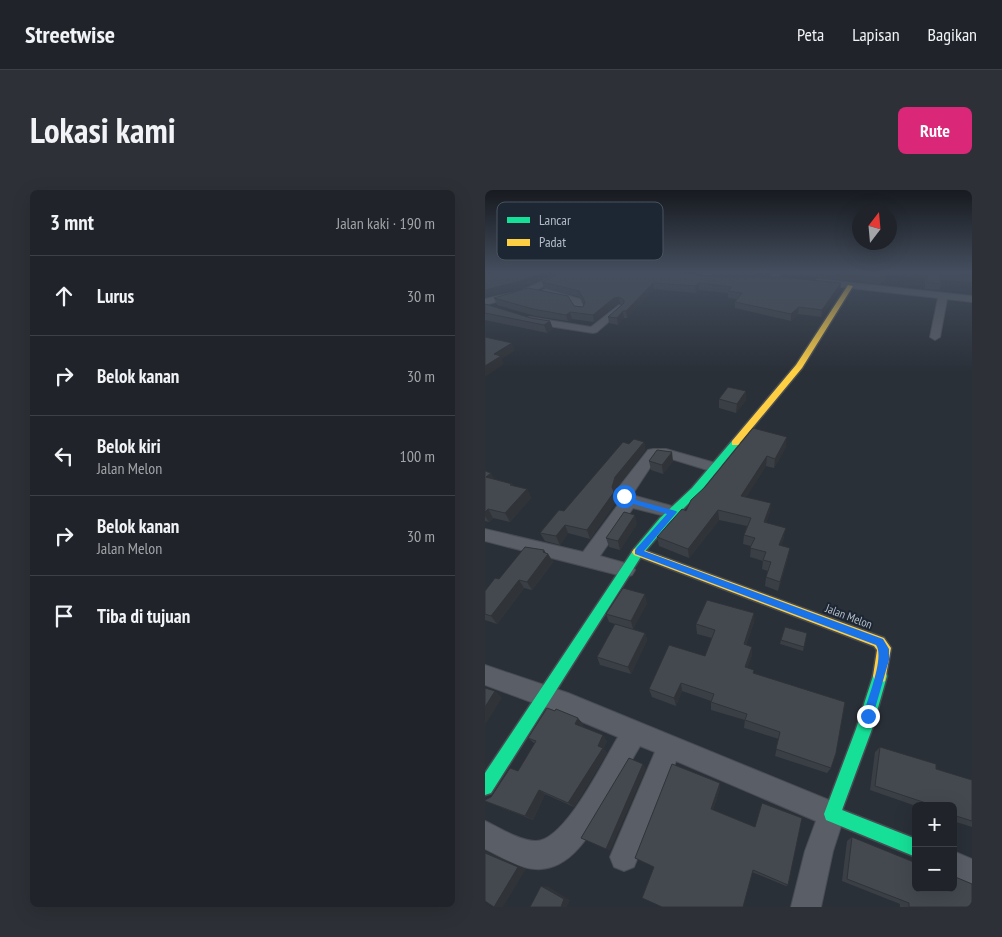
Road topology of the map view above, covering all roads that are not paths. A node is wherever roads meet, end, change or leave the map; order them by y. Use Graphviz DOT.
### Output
graph roads {
  1 [pos="578,305"];
  2 [pos="838,305"];
  3 [pos="941,305"];
  4 [pos="619,308"];
  5 [pos="580,310"];
  6 [pos="517,317"];
  7 [pos="935,337"];
  8 [pos="714,467"];
  9 [pos="629,501"];
  10 [pos="673,512"];
  11 [pos="485,536"];
  12 [pos="638,552"];
  13 [pos="587,561"];
  14 [pos="626,570"];
  15 [pos="485,675"];
  16 [pos="545,695"];
  17 [pos="634,733"];
  18 [pos="669,747"];
  19 [pos="485,787"];
  20 [pos="832,814"];
  21 [pos="485,835"];
  22 [pos="914,847"];
  23 [pos="625,857"];
  24 [pos="957,867"];
  25 [pos="972,874"];
  26 [pos="806,907"];
  1 -- 5 [label="street"];
  2 -- 8 [label="street"];
  3 -- 7 [label="street"];
  4 -- 6 [label="street"];
  8 -- 9 [label="street"];
  8 -- 10 [label="street"];
  9 -- 10 [label="street"];
  9 -- 13 [label="street"];
  10 -- 12 [label="street"];
  11 -- 13 [label="street"];
  12 -- 14 [label="street"];
  12 -- 20 [label="street, Jalan Melon"];
  13 -- 14 [label="street"];
  14 -- 16 [label="street"];
  15 -- 16 [label="street"];
  16 -- 17 [label="street"];
  16 -- 19 [label="street"];
  17 -- 18 [label="street"];
  17 -- 21 [label="street"];
  18 -- 20 [label="street"];
  18 -- 23 [label="street"];
  20 -- 22 [label="street"];
  20 -- 26 [label="street"];
  24 -- 25 [label="street"];
}
